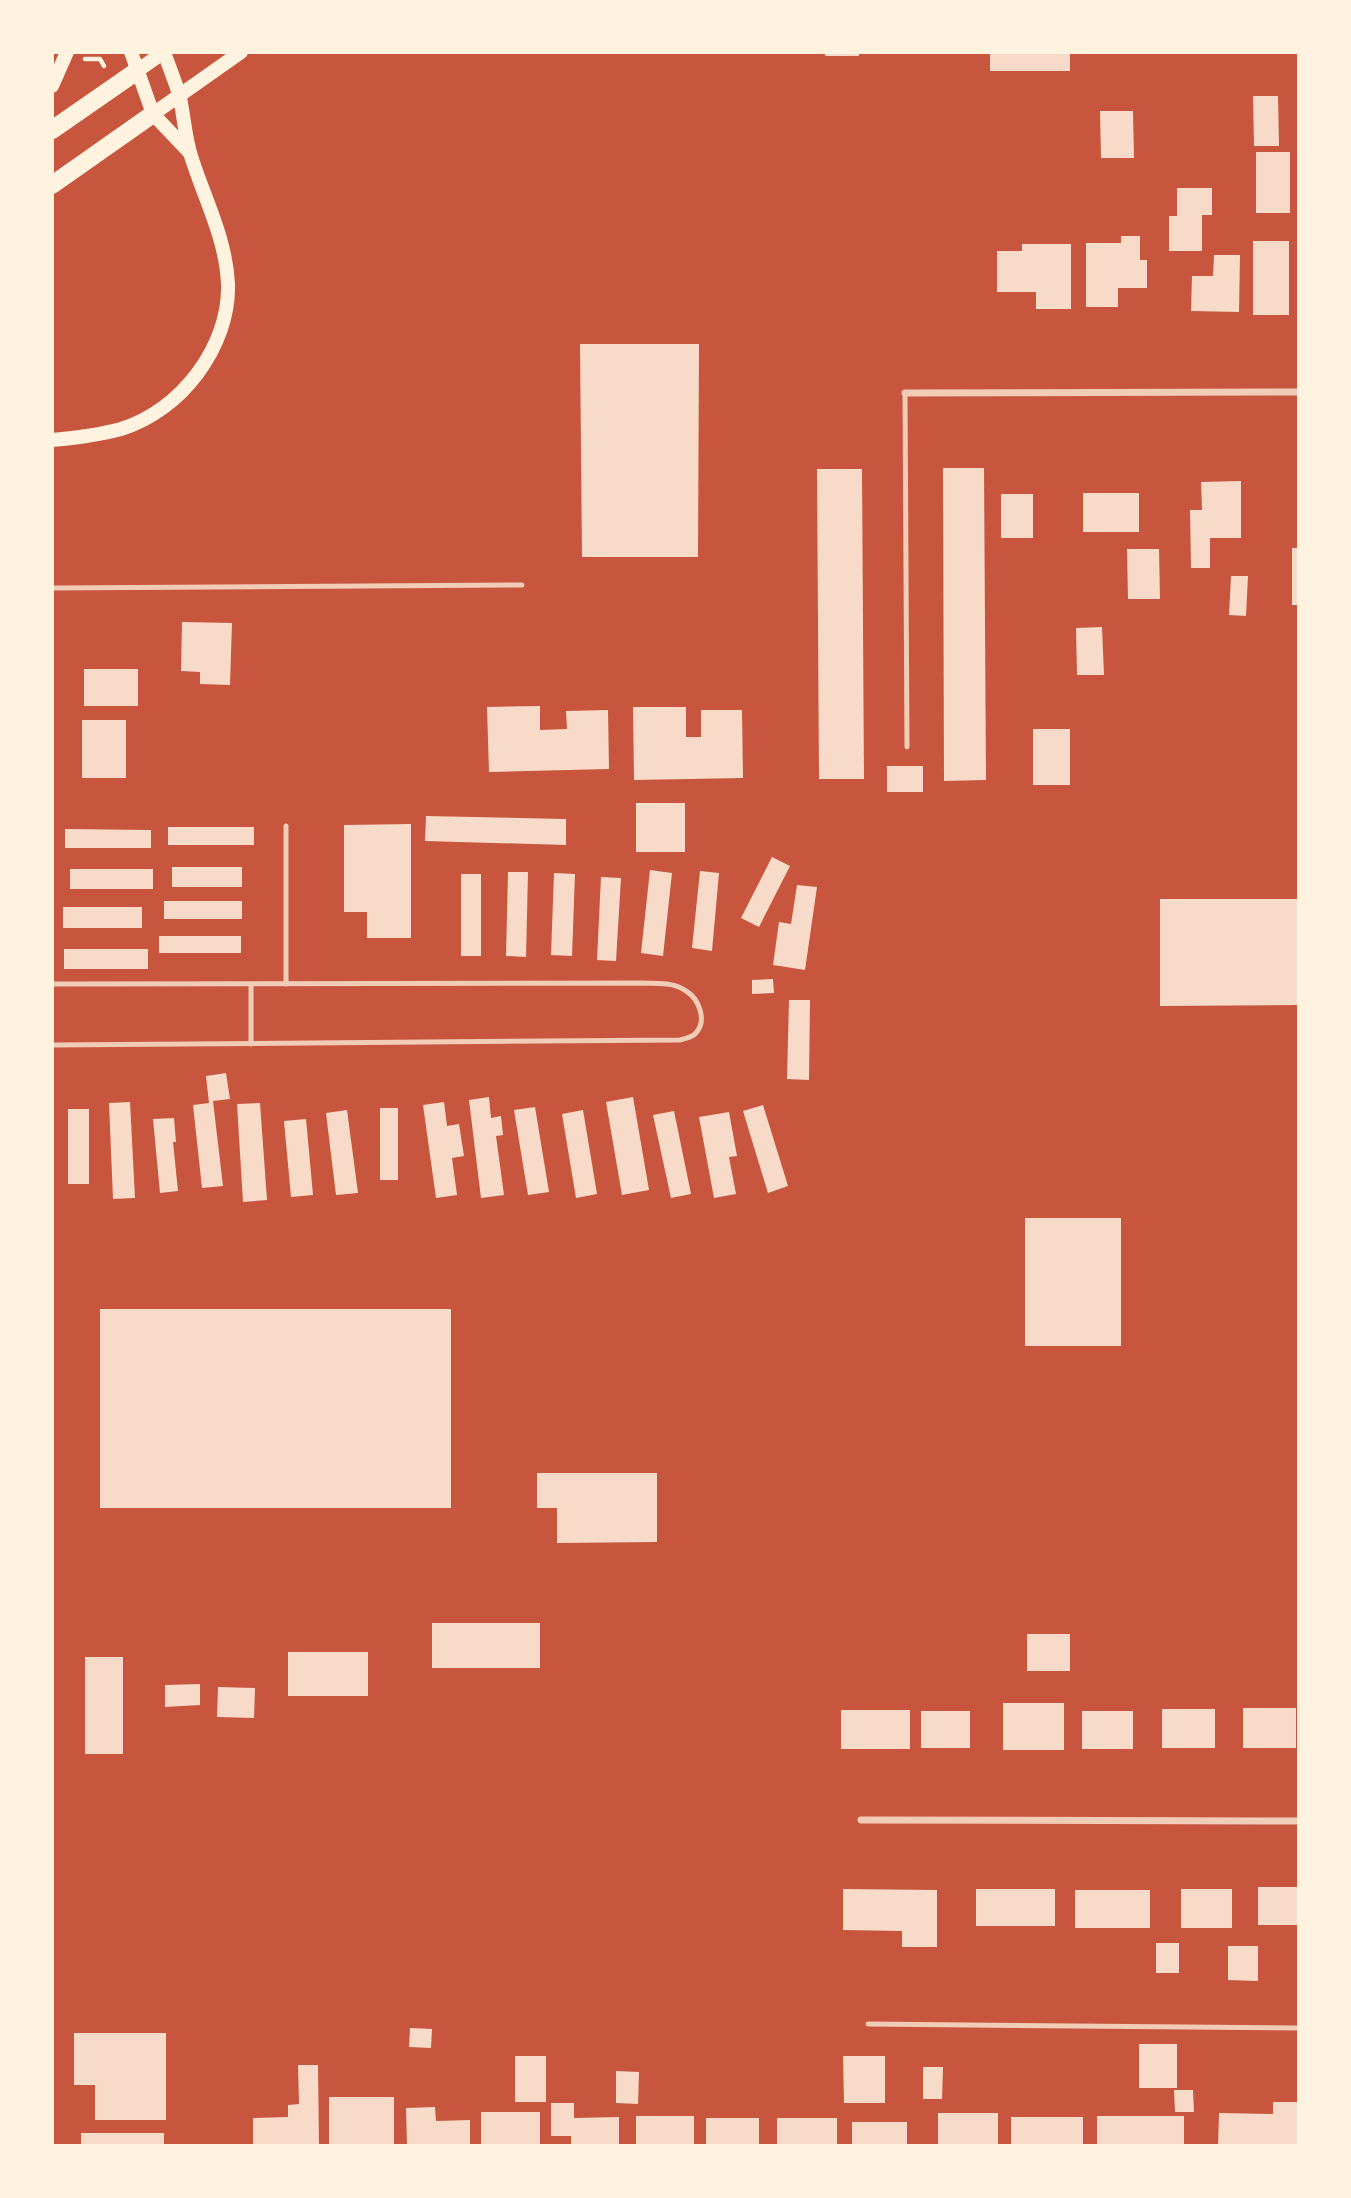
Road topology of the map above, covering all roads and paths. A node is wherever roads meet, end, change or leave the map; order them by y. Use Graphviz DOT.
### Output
graph roads {
  1 [pos="131,52"];
  2 [pos="164,52"];
  3 [pos="241,52"];
  4 [pos="73,56"];
  5 [pos="104,66"];
  6 [pos="137,71"];
  7 [pos="52,86"];
  8 [pos="179,96"];
  9 [pos="153,114"];
  10 [pos="52,130"];
  11 [pos="190,153"];
  12 [pos="52,185"];
  13 [pos="1298,392"];
  14 [pos="905,393"];
  15 [pos="52,440"];
  16 [pos="522,584"];
  17 [pos="52,588"];
  18 [pos="906,747"];
  19 [pos="286,826"];
  20 [pos="52,984"];
  21 [pos="251,984"];
  22 [pos="286,984"];
  23 [pos="251,1044"];
  24 [pos="52,1045"];
  25 [pos="861,1820"];
  26 [pos="1298,1821"];
  27 [pos="868,2024"];
  28 [pos="1298,2028"];
  1 -- 6 [label="main road"];
  2 -- 6 [label="main road"];
  2 -- 8 [label="main road"];
  3 -- 8 [label="main road"];
  4 -- 5 [label="path"];
  4 -- 7 [label="main road"];
  6 -- 9 [label="main road"];
  6 -- 10 [label="main road"];
  8 -- 9 [label="main road"];
  8 -- 11 [label="main road"];
  9 -- 11 [label="main road"];
  9 -- 12 [label="main road"];
  11 -- 15 [label="main road"];
  13 -- 14 [label="street"];
  14 -- 18 [label="lane"];
  16 -- 17 [label="lane"];
  19 -- 22 [label="lane"];
  20 -- 21 [label="lane"];
  21 -- 22 [label="lane"];
  21 -- 23 [label="lane"];
  22 -- 23 [label="lane"];
  23 -- 24 [label="lane"];
  25 -- 26 [label="street"];
  27 -- 28 [label="lane"];
}
